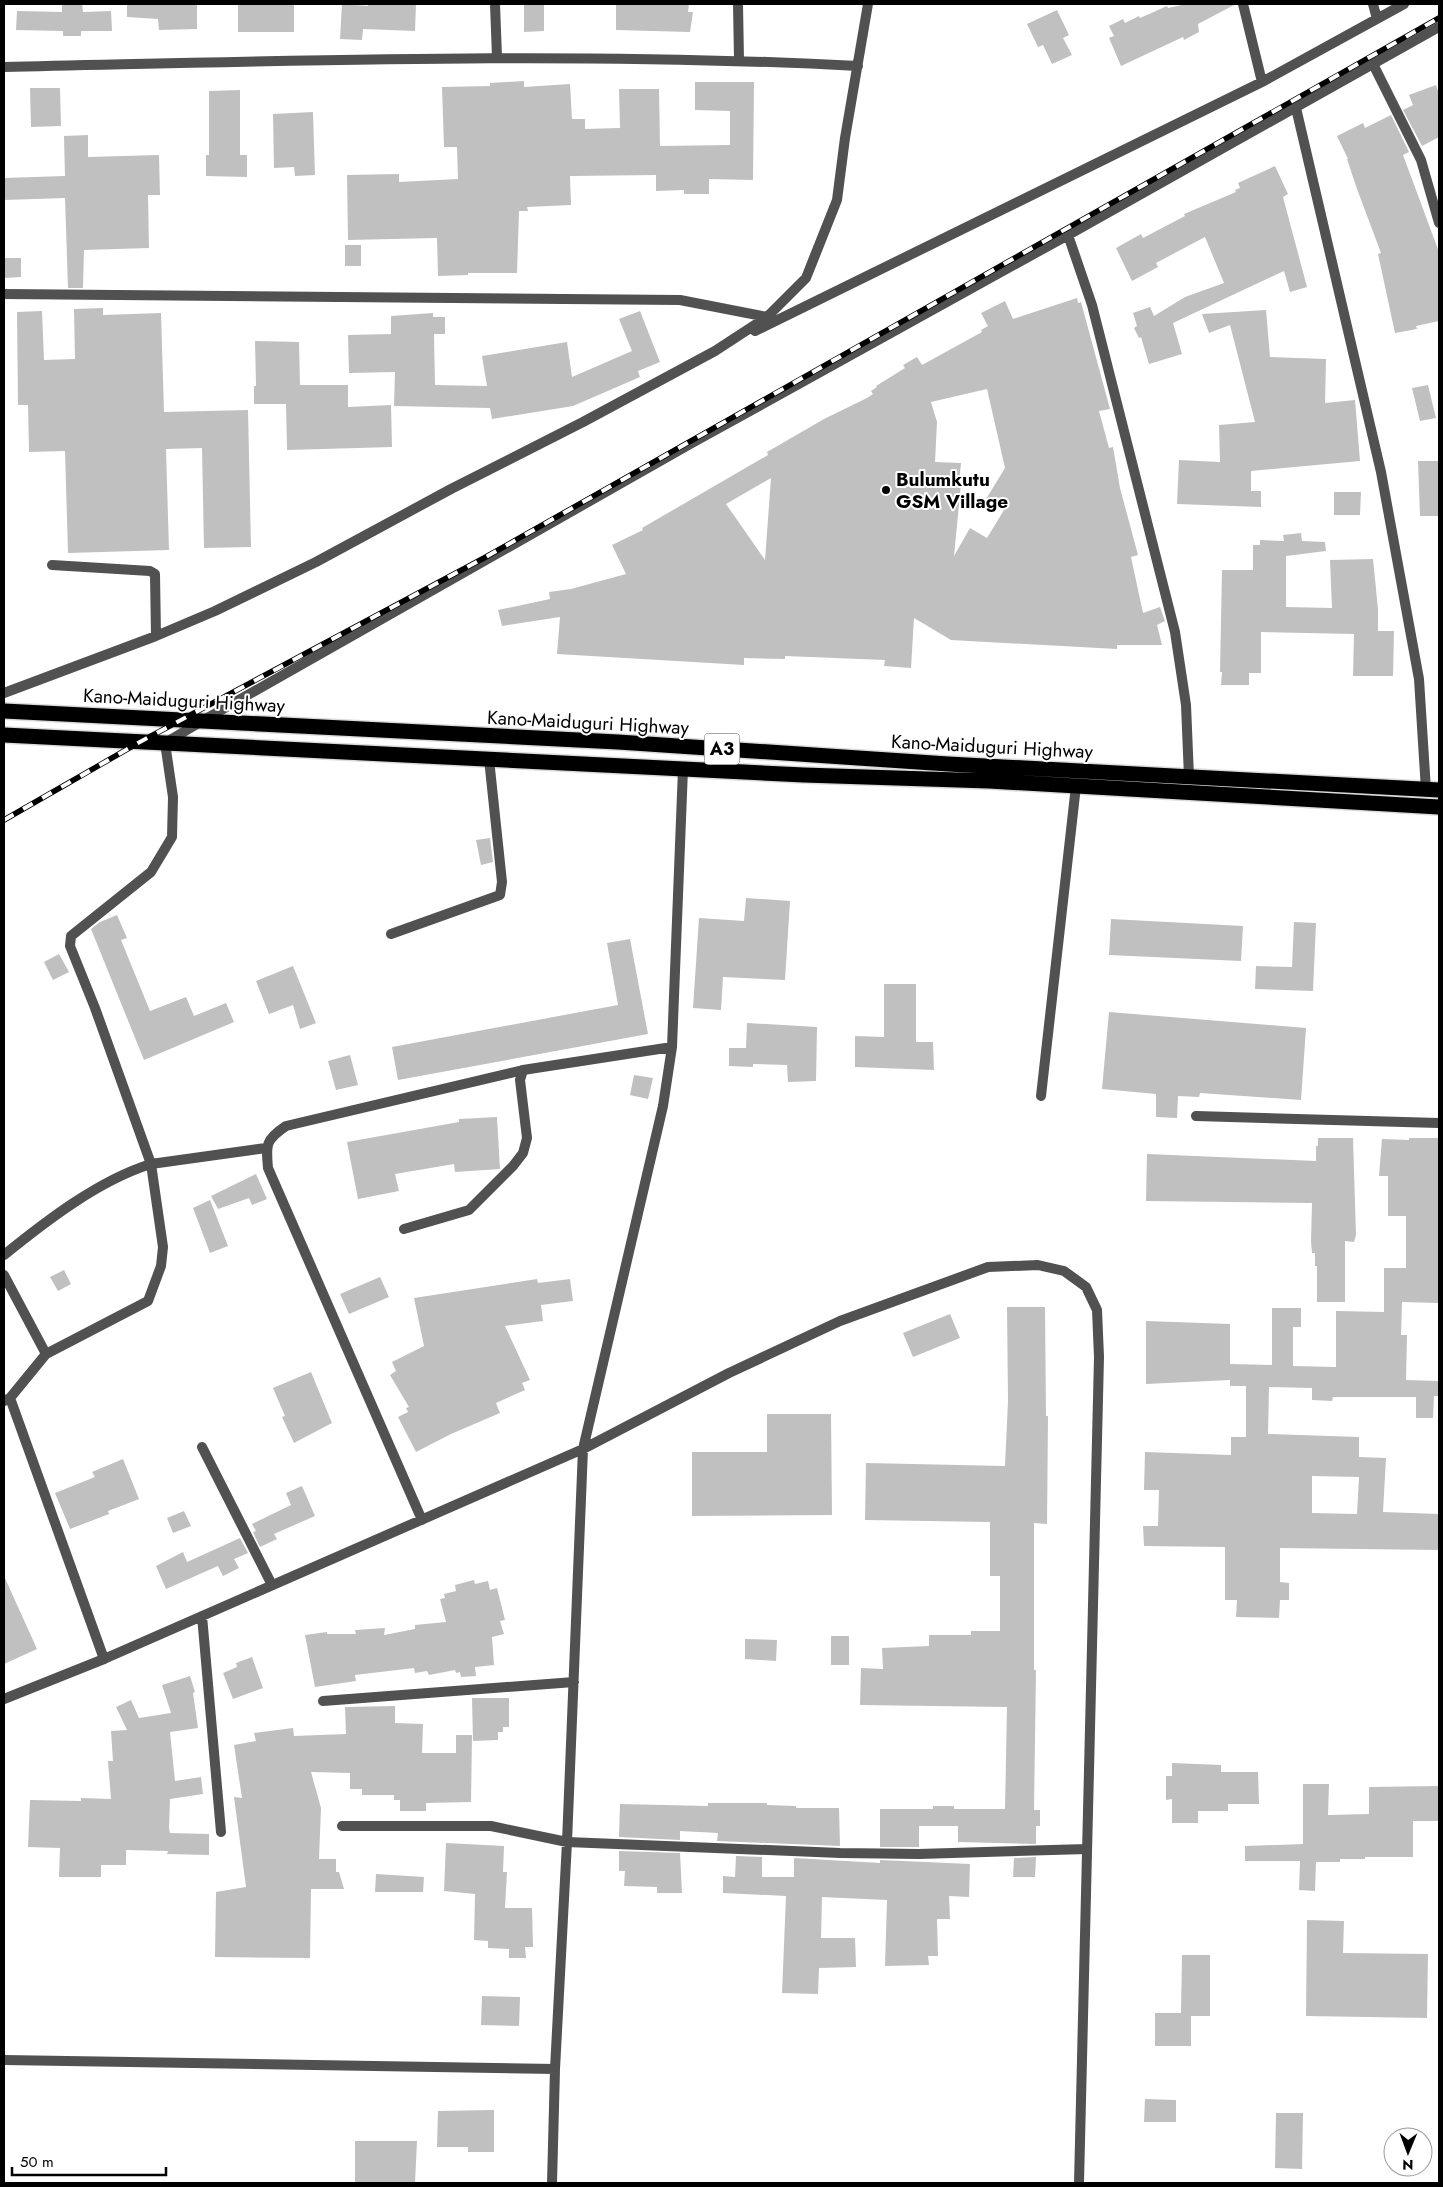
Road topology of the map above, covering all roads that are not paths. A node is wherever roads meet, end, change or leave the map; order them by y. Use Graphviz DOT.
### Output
graph roads {
  1 [pos="496,4"];
  2 [pos="738,4"];
  3 [pos="868,4"];
  4 [pos="1242,4"];
  5 [pos="1374,4"];
  6 [pos="1404,4"];
  7 [pos="1377,19"];
  8 [pos="1439,27"];
  9 [pos="497,57"];
  10 [pos="739,60"];
  11 [pos="1373,64"];
  12 [pos="858,66"];
  13 [pos="4,67"];
  14 [pos="1262,82"];
  15 [pos="1296,108"];
  16 [pos="1439,223"];
  17 [pos="1068,235"];
  18 [pos="4,294"];
  19 [pos="767,317"];
  20 [pos="715,351"];
  21 [pos="52,565"];
  22 [pos="156,636"];
  23 [pos="4,693"];
  24 [pos="4,711"];
  25 [pos="202,721"];
  26 [pos="4,735"];
  27 [pos="165,743"];
  28 [pos="488,759"];
  29 [pos="683,769"];
  30 [pos="1189,777"];
  31 [pos="1076,786"];
  32 [pos="1433,790"];
  33 [pos="1439,807"];
  34 [pos="391,934"];
  35 [pos="672,1047"];
  36 [pos="523,1070"];
  37 [pos="1041,1096"];
  38 [pos="1196,1116"];
  39 [pos="1439,1123"];
  40 [pos="266,1148"];
  41 [pos="151,1164"];
  42 [pos="404,1229"];
  43 [pos="4,1255"];
  44 [pos="4,1275"];
  45 [pos="46,1354"];
  46 [pos="7,1399"];
  47 [pos="202,1447"];
  48 [pos="583,1449"];
  49 [pos="422,1520"];
  50 [pos="272,1585"];
  51 [pos="202,1616"];
  52 [pos="104,1659"];
  53 [pos="574,1682"];
  54 [pos="4,1699"];
  55 [pos="323,1701"];
  56 [pos="342,1826"];
  57 [pos="221,1832"];
  58 [pos="568,1842"];
  59 [pos="1087,1849"];
  60 [pos="4,2060"];
  61 [pos="555,2069"];
  62 [pos="552,2183"];
  63 [pos="1079,2183"];
  1 -- 9 [label="street"];
  2 -- 10 [label="street"];
  3 -- 12 [label="street"];
  4 -- 14 [label="street"];
  5 -- 7 [label="street"];
  6 -- 7 [label="street"];
  7 -- 14 [label="street"];
  8 -- 11 [label="street"];
  9 -- 10 [label="street"];
  9 -- 13 [label="street"];
  10 -- 12 [label="street"];
  11 -- 15 [label="street"];
  11 -- 16 [label="street"];
  12 -- 19 [label="street"];
  14 -- 20 [label="street"];
  15 -- 17 [label="street"];
  15 -- 32 [label="street"];
  17 -- 25 [label="street"];
  17 -- 30 [label="street"];
  18 -- 19 [label="street"];
  19 -- 20 [label="street"];
  20 -- 22 [label="street"];
  21 -- 22 [label="street"];
  22 -- 23 [label="street"];
  24 -- 25 [label="highway, Kano-Maiduguri Highway / A3"];
  25 -- 27 [label="street"];
  25 -- 30 [label="highway, Kano-Maiduguri Highway / A3"];
  26 -- 27 [label="highway, Kano-Maiduguri Highway / A3"];
  27 -- 28 [label="highway, Kano-Maiduguri Highway / A3"];
  27 -- 41 [label="street"];
  28 -- 29 [label="highway, Kano-Maiduguri Highway / A3"];
  28 -- 34 [label="street"];
  29 -- 31 [label="highway, Kano-Maiduguri Highway / A3"];
  29 -- 35 [label="street"];
  30 -- 32 [label="highway, Kano-Maiduguri Highway / A3"];
  31 -- 33 [label="highway, Kano-Maiduguri Highway / A3"];
  31 -- 37 [label="street"];
  35 -- 36 [label="street"];
  35 -- 48 [label="street"];
  36 -- 40 [label="street"];
  36 -- 42 [label="street"];
  38 -- 39 [label="street"];
  40 -- 41 [label="street"];
  40 -- 49 [label="street"];
  41 -- 43 [label="street"];
  41 -- 45 [label="street"];
  44 -- 45 [label="street"];
  45 -- 46 [label="street"];
  46 -- 52 [label="street"];
  47 -- 50 [label="street"];
  48 -- 49 [label="street"];
  48 -- 53 [label="street"];
  48 -- 59 [label="street"];
  49 -- 50 [label="street"];
  50 -- 51 [label="street"];
  51 -- 52 [label="street"];
  51 -- 57 [label="street"];
  52 -- 54 [label="street"];
  53 -- 55 [label="street"];
  53 -- 58 [label="street"];
  56 -- 58 [label="street"];
  58 -- 59 [label="street"];
  58 -- 61 [label="street"];
  59 -- 63 [label="street"];
  60 -- 61 [label="street"];
  61 -- 62 [label="street"];
}
